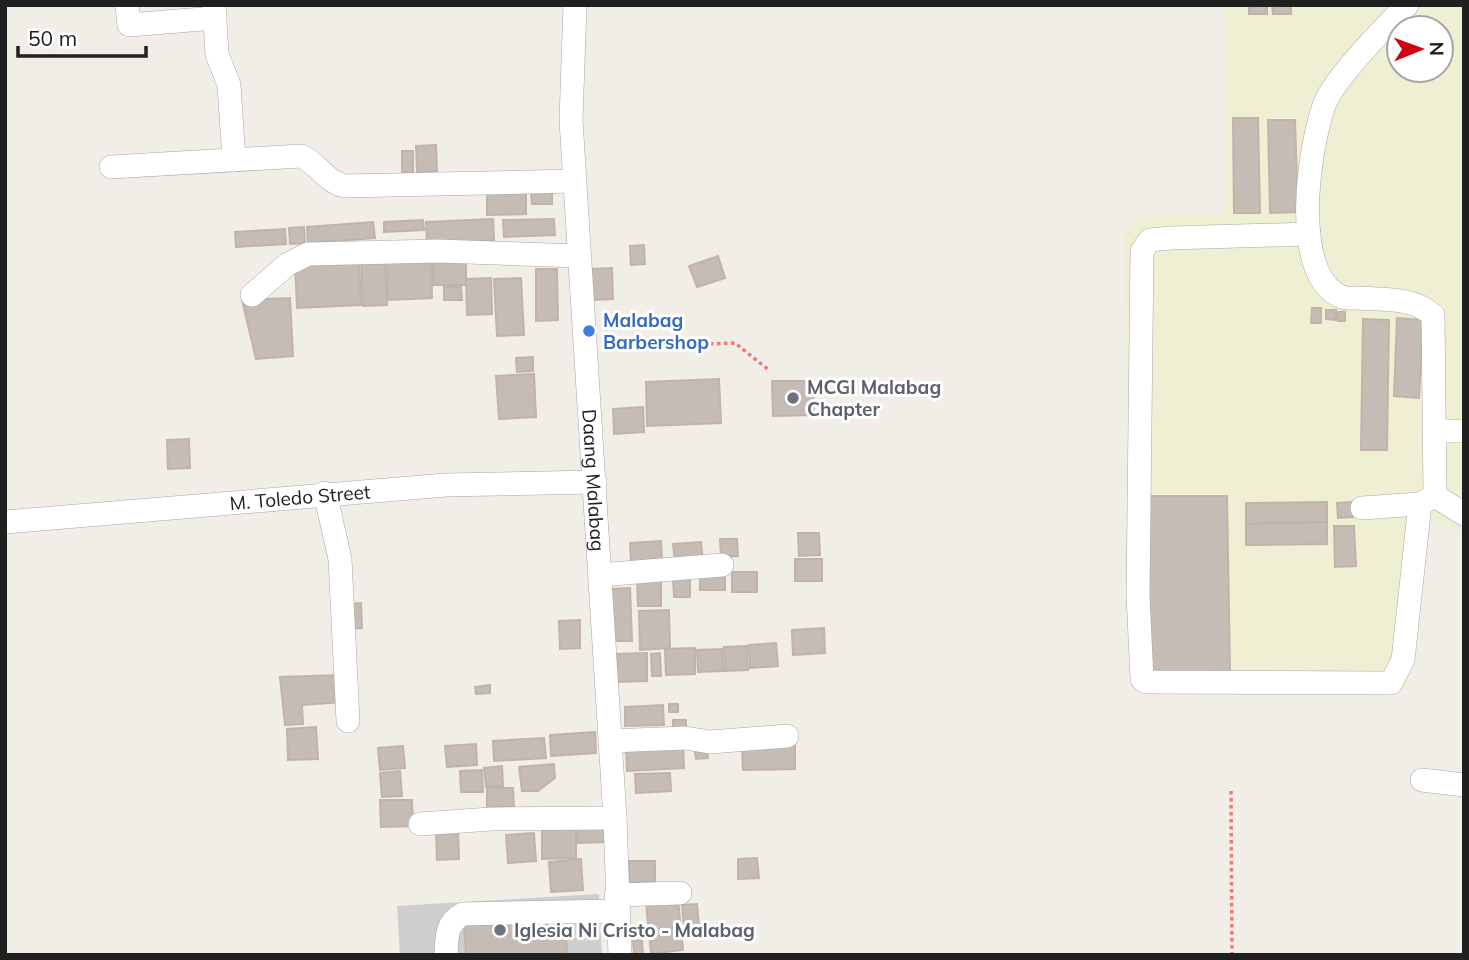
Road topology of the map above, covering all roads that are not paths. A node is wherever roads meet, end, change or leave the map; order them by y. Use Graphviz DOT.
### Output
graph roads {
  1 [pos="127,5"];
  2 [pos="575,5"];
  3 [pos="1407,5"];
  4 [pos="214,12"];
  5 [pos="234,160"];
  6 [pos="111,167"];
  7 [pos="574,181"];
  8 [pos="1308,234"];
  9 [pos="578,256"];
  10 [pos="253,295"];
  11 [pos="1435,431"];
  12 [pos="1464,431"];
  13 [pos="595,482"];
  14 [pos="325,493"];
  15 [pos="1428,500"];
  16 [pos="1362,508"];
  17 [pos="1464,514"];
  18 [pos="5,522"];
  19 [pos="722,565"];
  20 [pos="600,575"];
  21 [pos="348,721"];
  22 [pos="787,736"];
  23 [pos="610,741"];
  24 [pos="1422,780"];
  25 [pos="1464,785"];
  26 [pos="615,818"];
  27 [pos="419,824"];
  28 [pos="680,893"];
  29 [pos="616,903"];
  30 [pos="446,955"];
  31 [pos="621,955"];
  1 -- 4 [label="street"];
  2 -- 7 [label="street, Daang Malabag"];
  3 -- 8 [label="street"];
  4 -- 5 [label="street"];
  5 -- 6 [label="street"];
  5 -- 7 [label="street"];
  7 -- 9 [label="street, Daang Malabag"];
  8 -- 11 [label="street"];
  8 -- 15 [label="street"];
  9 -- 10 [label="street"];
  9 -- 13 [label="street, Daang Malabag"];
  11 -- 12 [label="street"];
  11 -- 15 [label="street"];
  13 -- 14 [label="street, M. Toledo Street"];
  13 -- 20 [label="street, Daang Malabag"];
  14 -- 18 [label="street, M. Toledo Street"];
  14 -- 21 [label="street"];
  15 -- 16 [label="street"];
  15 -- 17 [label="street"];
  19 -- 20 [label="street"];
  20 -- 23 [label="street, Daang Malabag"];
  22 -- 23 [label="street"];
  23 -- 26 [label="street, Daang Malabag"];
  24 -- 25 [label="street"];
  26 -- 27 [label="street"];
  26 -- 29 [label="street, Daang Malabag"];
  28 -- 29 [label="street"];
  29 -- 30 [label="street"];
  29 -- 31 [label="street, Daang Malabag"];
}
